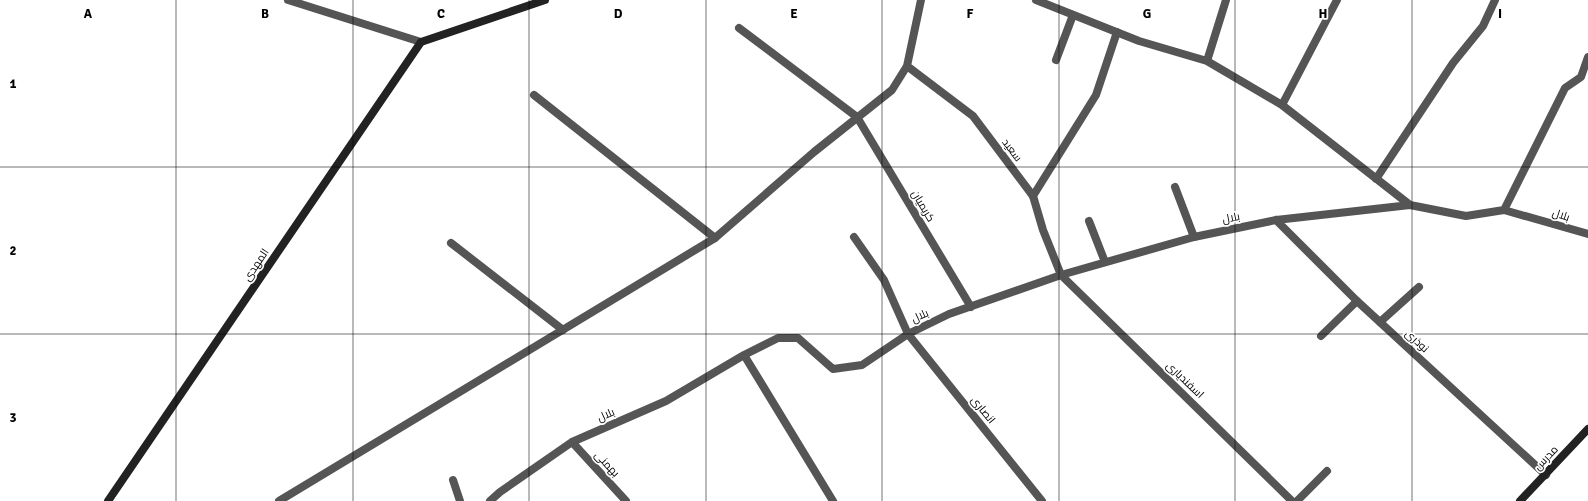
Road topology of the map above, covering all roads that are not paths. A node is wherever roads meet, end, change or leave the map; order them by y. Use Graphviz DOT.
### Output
graph roads {
  1 [pos="288,0"];
  2 [pos="545,0"];
  3 [pos="921,0"];
  4 [pos="1036,0"];
  5 [pos="1226,0"];
  6 [pos="1337,0"];
  7 [pos="1495,0"];
  8 [pos="1073,15"];
  9 [pos="739,28"];
  10 [pos="1117,32"];
  11 [pos="421,42"];
  12 [pos="1588,57"];
  13 [pos="1056,60"];
  14 [pos="1207,61"];
  15 [pos="907,66"];
  16 [pos="534,95"];
  17 [pos="1282,105"];
  18 [pos="857,117"];
  19 [pos="1376,179"];
  20 [pos="1175,187"];
  21 [pos="1033,196"];
  22 [pos="1410,205"];
  23 [pos="1504,210"];
  24 [pos="1276,220"];
  25 [pos="1089,221"];
  26 [pos="1588,234"];
  27 [pos="854,237"];
  28 [pos="1194,237"];
  29 [pos="715,238"];
  30 [pos="451,243"];
  31 [pos="1105,262"];
  32 [pos="1061,275"];
  33 [pos="1419,287"];
  34 [pos="1357,301"];
  35 [pos="971,307"];
  36 [pos="1380,322"];
  37 [pos="563,330"];
  38 [pos="908,334"];
  39 [pos="1321,336"];
  40 [pos="744,355"];
  41 [pos="1588,429"];
  42 [pos="572,442"];
  43 [pos="1327,471"];
  44 [pos="1546,475"];
  45 [pos="453,480"];
  46 [pos="108,501"];
  47 [pos="279,501"];
  48 [pos="460,501"];
  49 [pos="490,501"];
  50 [pos="626,501"];
  51 [pos="833,501"];
  52 [pos="1042,501"];
  53 [pos="1292,501"];
  54 [pos="1297,501"];
  55 [pos="1520,501"];
  1 -- 11 [label="street"];
  2 -- 11 [label="main road"];
  3 -- 15 [label="street"];
  4 -- 8 [label="street, بلال"];
  5 -- 14 [label="street"];
  6 -- 17 [label="street"];
  7 -- 19 [label="street"];
  8 -- 10 [label="street, بلال"];
  8 -- 13 [label="street"];
  9 -- 18 [label="street"];
  10 -- 14 [label="street, بلال"];
  10 -- 21 [label="street"];
  11 -- 46 [label="main road, المهدی"];
  12 -- 23 [label="street"];
  14 -- 17 [label="street, بلال"];
  15 -- 18 [label="street"];
  15 -- 21 [label="street, سعید"];
  16 -- 29 [label="street"];
  17 -- 19 [label="street, بلال"];
  18 -- 29 [label="street"];
  18 -- 35 [label="street, کریمیان"];
  19 -- 22 [label="street, بلال"];
  20 -- 28 [label="street"];
  21 -- 32 [label="street, سعید"];
  22 -- 23 [label="street, بلال"];
  22 -- 24 [label="street, بلال"];
  23 -- 26 [label="street, بلال"];
  24 -- 28 [label="street, بلال"];
  24 -- 34 [label="street, نوذری"];
  25 -- 31 [label="street"];
  27 -- 38 [label="street, انصاری"];
  28 -- 31 [label="street, بلال"];
  29 -- 37 [label="street"];
  30 -- 37 [label="street"];
  31 -- 32 [label="street, بلال"];
  32 -- 35 [label="street, بلال"];
  32 -- 53 [label="street, اسفندیاری"];
  33 -- 36 [label="street"];
  34 -- 36 [label="street, نوذری"];
  34 -- 39 [label="street"];
  35 -- 38 [label="street, بلال"];
  36 -- 44 [label="street, نوذری"];
  37 -- 47 [label="street"];
  38 -- 40 [label="street, بلال"];
  38 -- 52 [label="street, انصاری"];
  40 -- 42 [label="street, بلال"];
  40 -- 51 [label="street"];
  41 -- 44 [label="main road, مدرس"];
  42 -- 49 [label="street, بلال"];
  42 -- 50 [label="street, بهمنی"];
  43 -- 54 [label="street"];
  44 -- 55 [label="main road, مدرس"];
  45 -- 48 [label="street"];
}
